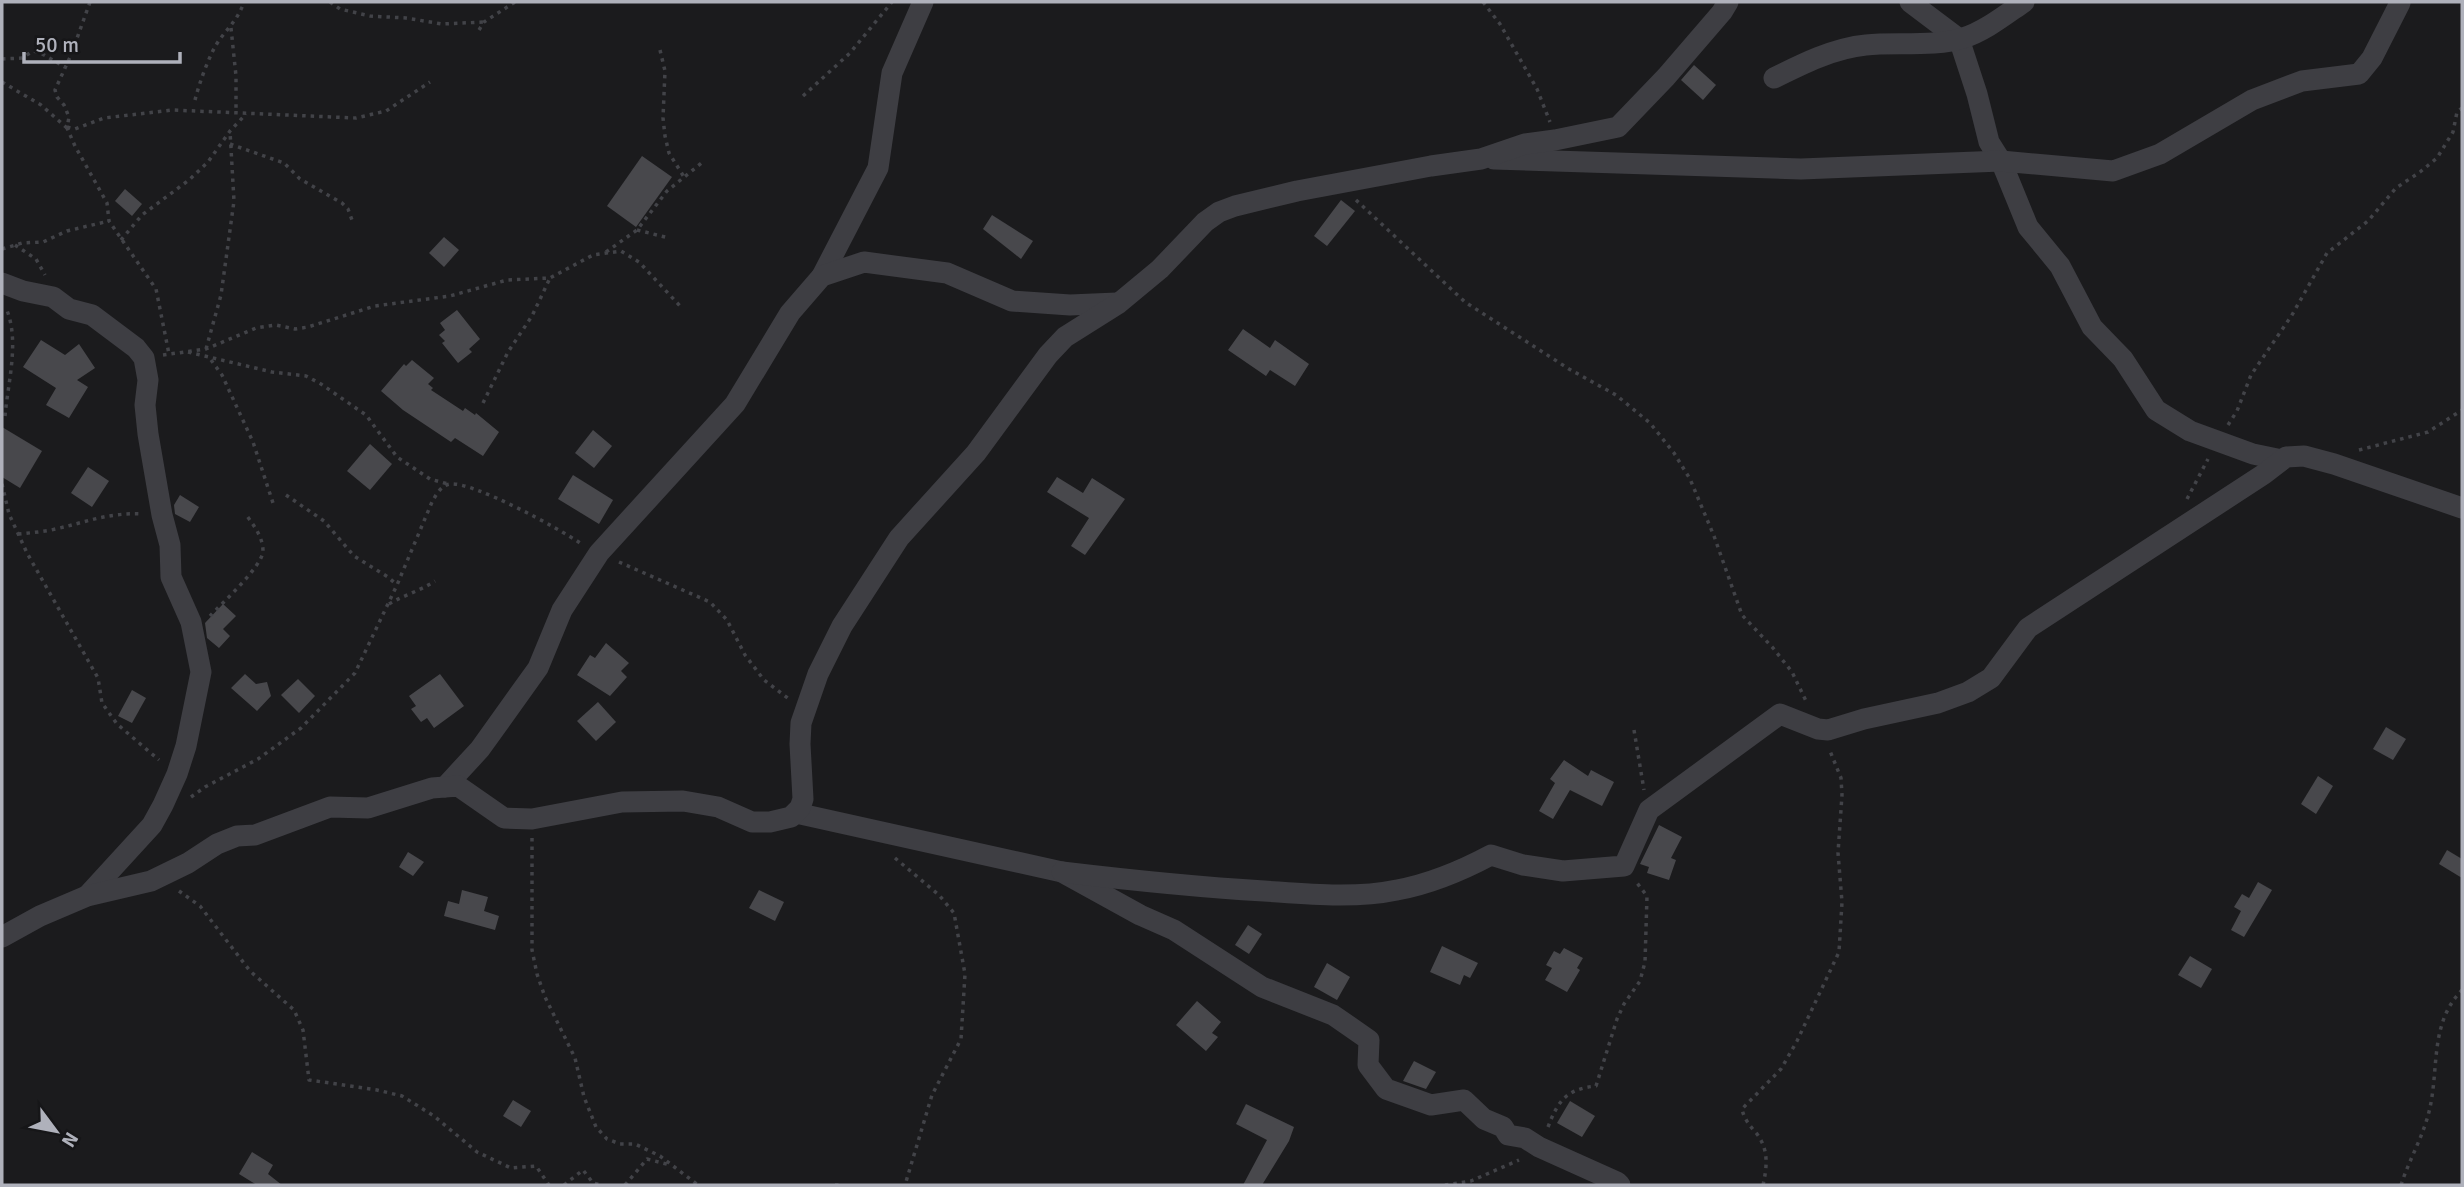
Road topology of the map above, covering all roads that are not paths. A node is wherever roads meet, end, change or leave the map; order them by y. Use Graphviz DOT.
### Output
graph roads {
  1 [pos="923,2"];
  2 [pos="1728,2"];
  3 [pos="1910,2"];
  4 [pos="2024,2"];
  5 [pos="2400,3"];
  6 [pos="1959,39"];
  7 [pos="1774,78"];
  8 [pos="1481,159"];
  9 [pos="2001,161"];
  10 [pos="822,276"];
  11 [pos="3,293"];
  12 [pos="1119,303"];
  13 [pos="2282,460"];
  14 [pos="2462,508"];
  15 [pos="445,787"];
  16 [pos="796,813"];
  17 [pos="1062,872"];
  18 [pos="87,896"];
  19 [pos="2,937"];
  20 [pos="1620,1185"];
  1 -- 10 [label="street"];
  2 -- 8 [label="street"];
  3 -- 6 [label="street"];
  4 -- 6 [label="street"];
  5 -- 9 [label="street"];
  6 -- 7 [label="street"];
  6 -- 9 [label="street"];
  8 -- 9 [label="street"];
  8 -- 12 [label="street"];
  9 -- 13 [label="street"];
  10 -- 12 [label="street"];
  10 -- 15 [label="street"];
  11 -- 18 [label="street"];
  12 -- 16 [label="street"];
  13 -- 14 [label="street"];
  13 -- 17 [label="street"];
  15 -- 16 [label="street"];
  15 -- 18 [label="street"];
  16 -- 17 [label="street"];
  17 -- 20 [label="street"];
  18 -- 19 [label="street"];
}
